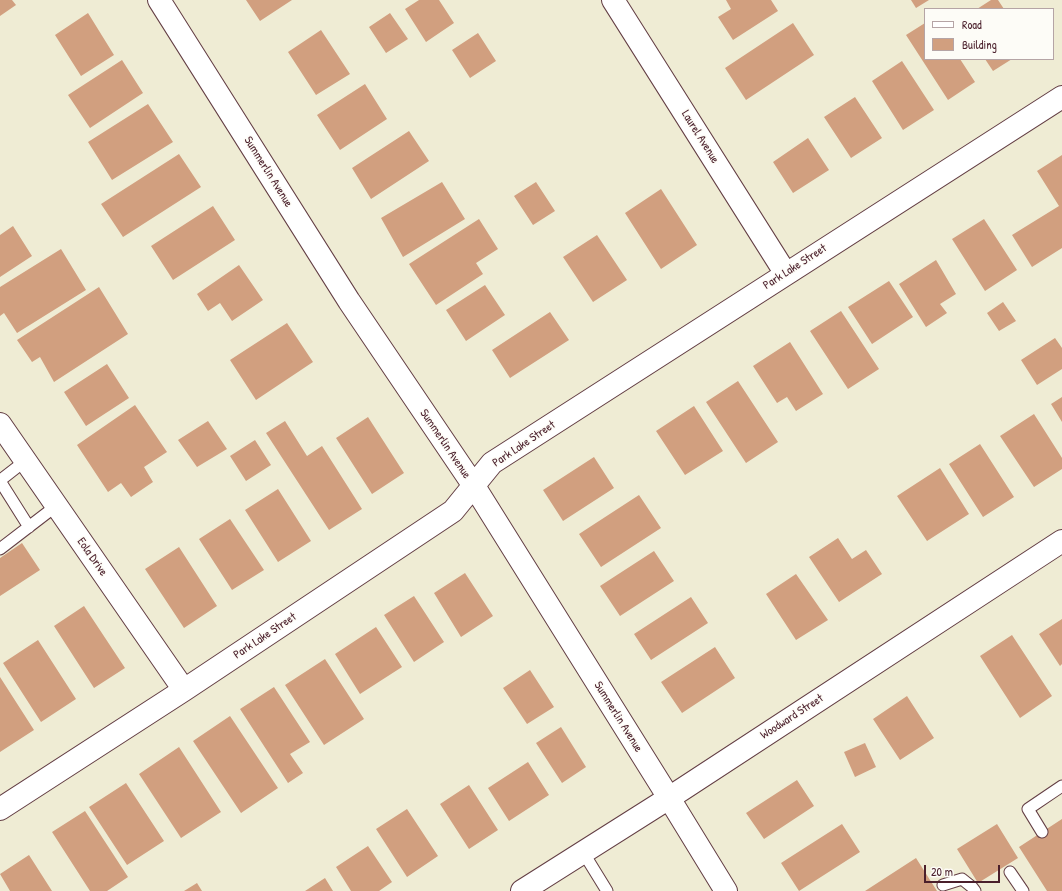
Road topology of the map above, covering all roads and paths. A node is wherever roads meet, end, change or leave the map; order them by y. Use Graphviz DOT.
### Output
graph roads {
  1 [pos="159,0"];
  2 [pos="614,0"];
  3 [pos="1062,97"];
  4 [pos="786,274"];
  5 [pos="0,424"];
  6 [pos="26,461"];
  7 [pos="0,481"];
  8 [pos="474,486"];
  9 [pos="56,506"];
  10 [pos="29,527"];
  11 [pos="1062,541"];
  12 [pos="0,549"];
  13 [pos="184,690"];
  14 [pos="1062,786"];
  15 [pos="669,798"];
  16 [pos="0,809"];
  17 [pos="1042,832"];
  18 [pos="583,852"];
  19 [pos="1010,872"];
  20 [pos="943,885"];
  21 [pos="522,891"];
  22 [pos="607,891"];
  23 [pos="726,891"];
  24 [pos="975,891"];
  25 [pos="1022,891"];
  1 -- 8 [label="street, Summerlin Avenue"];
  2 -- 4 [label="street, Laurel Avenue"];
  3 -- 4 [label="street, Park Lake Street"];
  4 -- 8 [label="street, Park Lake Street"];
  5 -- 6 [label="street, Eola Drive"];
  6 -- 7 [label="lane"];
  6 -- 9 [label="street, Eola Drive"];
  7 -- 10 [label="lane"];
  8 -- 13 [label="street, Park Lake Street"];
  8 -- 15 [label="street, Summerlin Avenue"];
  9 -- 10 [label="lane"];
  9 -- 13 [label="street, Eola Drive"];
  10 -- 12 [label="lane"];
  11 -- 15 [label="street, Woodward Street"];
  13 -- 16 [label="street, Park Lake Street"];
  14 -- 17 [label="lane"];
  15 -- 18 [label="street, Woodward Street"];
  15 -- 23 [label="street, Summerlin Avenue"];
  18 -- 21 [label="street, Woodward Street"];
  18 -- 22 [label="lane"];
  19 -- 25 [label="lane"];
  20 -- 24 [label="lane"];
}
